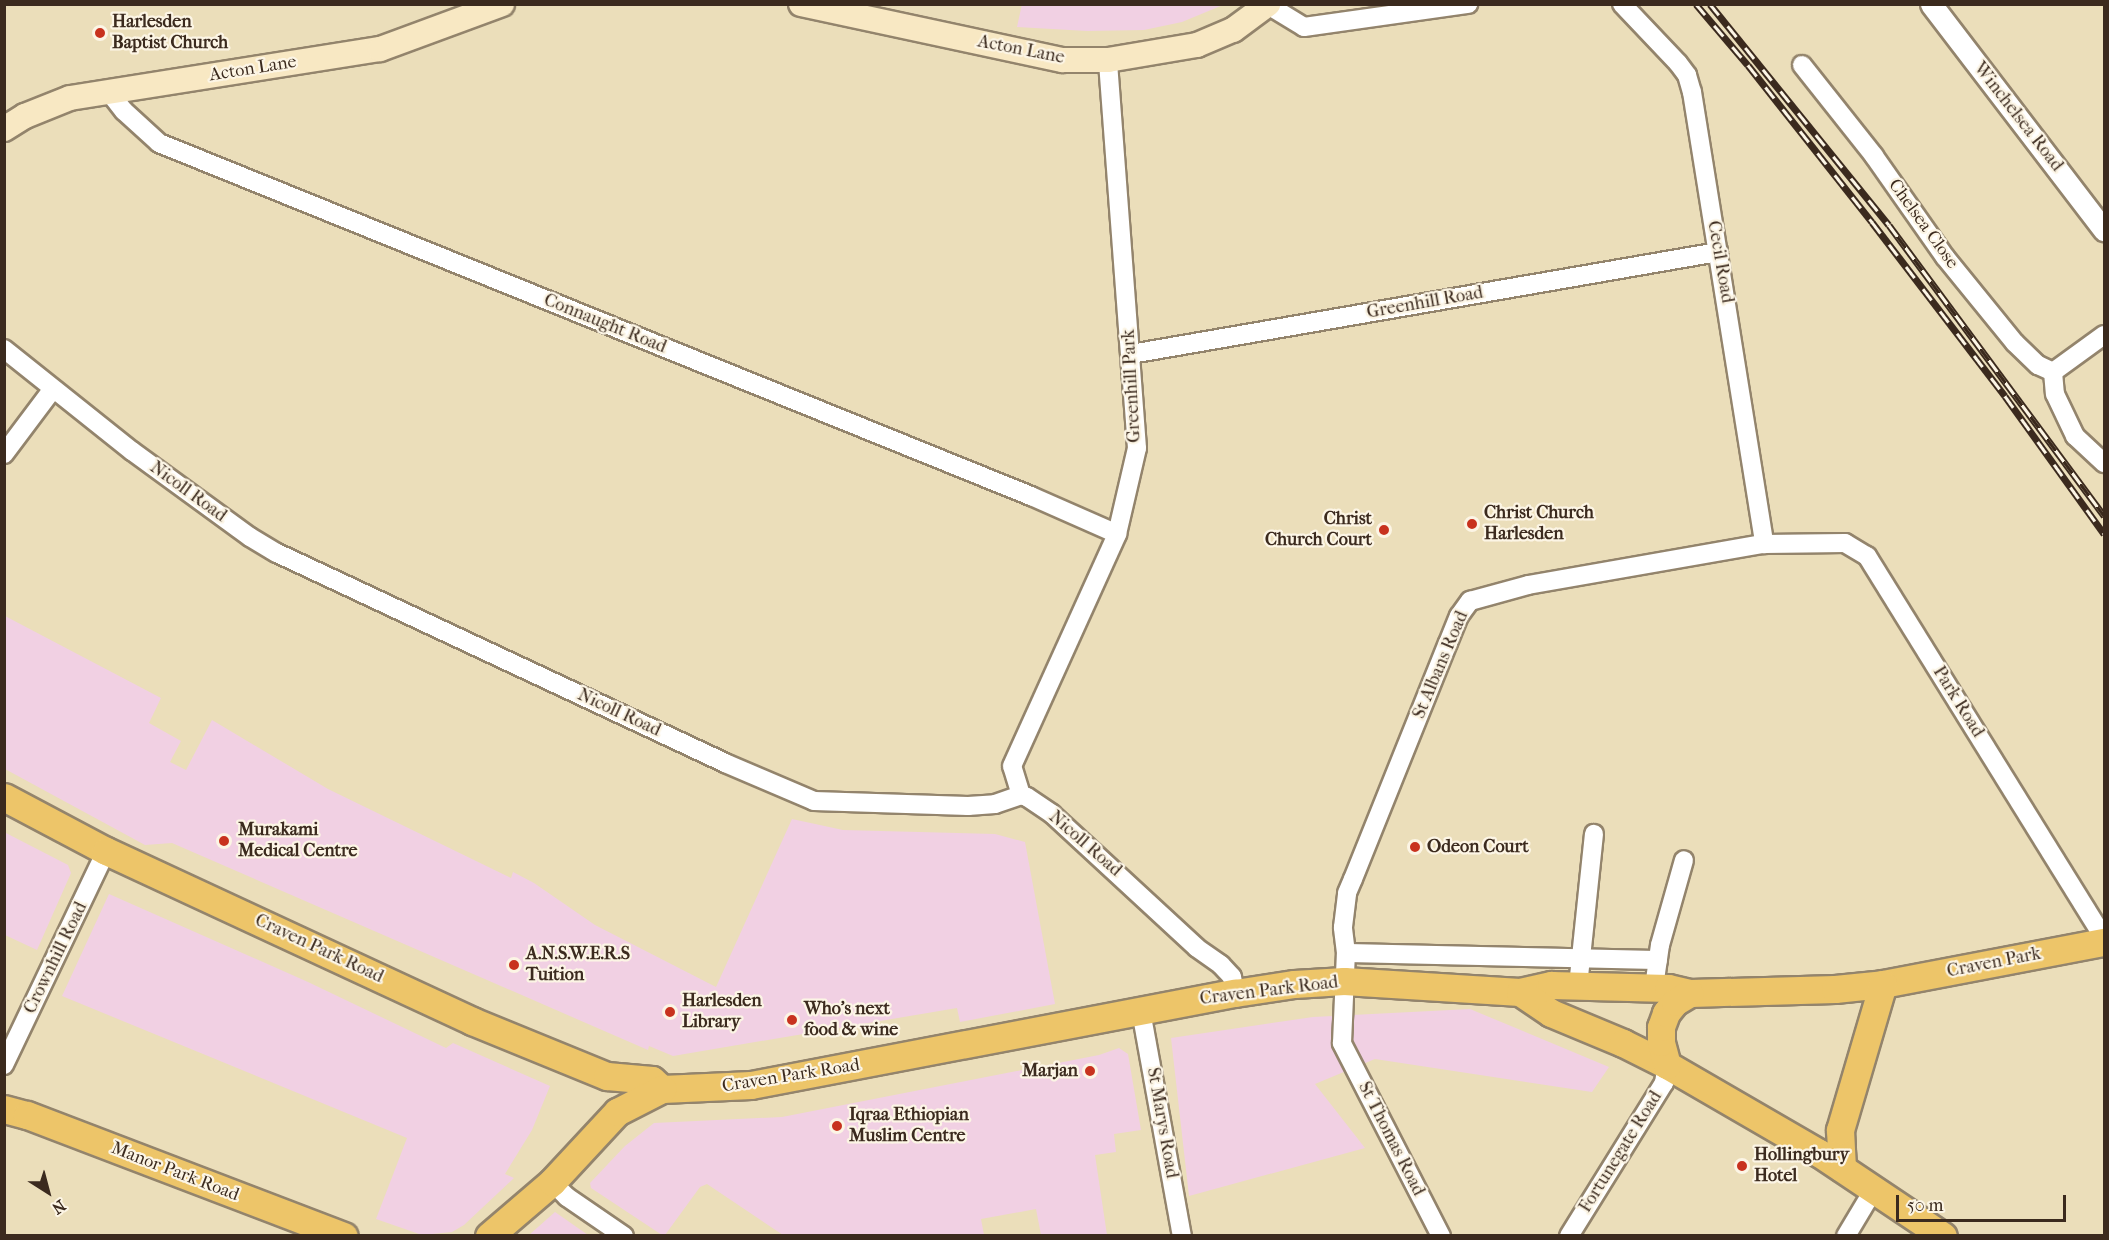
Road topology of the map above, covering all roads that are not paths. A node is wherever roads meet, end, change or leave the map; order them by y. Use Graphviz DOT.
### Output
graph roads {
  1 [pos="502,4"];
  2 [pos="801,4"];
  3 [pos="1468,4"];
  4 [pos="1622,4"];
  5 [pos="1930,4"];
  6 [pos="1268,5"];
  7 [pos="1108,60"];
  8 [pos="1802,65"];
  9 [pos="109,92"];
  10 [pos="4,129"];
  11 [pos="2104,230"];
  12 [pos="1718,252"];
  13 [pos="2104,335"];
  14 [pos="4,349"];
  15 [pos="1131,354"];
  16 [pos="2053,372"];
  17 [pos="52,390"];
  18 [pos="4,454"];
  19 [pos="2104,463"];
  20 [pos="1117,534"];
  21 [pos="1764,544"];
  22 [pos="1021,795"];
  23 [pos="4,797"];
  24 [pos="1594,834"];
  25 [pos="106,851"];
  26 [pos="1684,860"];
  27 [pos="2104,940"];
  28 [pos="1346,953"];
  29 [pos="1580,958"];
  30 [pos="1658,960"];
  31 [pos="1344,981"];
  32 [pos="1883,984"];
  33 [pos="1578,986"];
  34 [pos="1654,987"];
  35 [pos="1835,988"];
  36 [pos="1520,992"];
  37 [pos="1235,993"];
  38 [pos="1690,993"];
  39 [pos="1141,1011"];
  40 [pos="1869,1034"];
  41 [pos="1342,1043"];
  42 [pos="4,1065"];
  43 [pos="1667,1065"];
  44 [pos="607,1076"];
  45 [pos="662,1089"];
  46 [pos="4,1109"];
  47 [pos="617,1112"];
  48 [pos="1840,1130"];
  49 [pos="1803,1146"];
  50 [pos="1842,1168"];
  51 [pos="552,1182"];
  52 [pos="1874,1190"];
  53 [pos="344,1236"];
  54 [pos="489,1236"];
  55 [pos="624,1236"];
  56 [pos="1182,1236"];
  57 [pos="1441,1236"];
  58 [pos="1569,1236"];
  59 [pos="1846,1236"];
  60 [pos="1943,1236"];
  1 -- 9 [label="main road, Acton Lane"];
  2 -- 7 [label="main road, Acton Lane"];
  3 -- 6 [label="street"];
  4 -- 12 [label="street, Cecil Road"];
  5 -- 11 [label="street, Winchelsea Road"];
  6 -- 7 [label="main road, Acton Lane"];
  7 -- 15 [label="street, Greenhill Park"];
  8 -- 16 [label="street, Chelsea Close"];
  9 -- 10 [label="main road, Acton Lane"];
  9 -- 20 [label="street, Connaught Road"];
  12 -- 15 [label="street, Greenhill Road"];
  12 -- 21 [label="street, Cecil Road"];
  13 -- 16 [label="street"];
  14 -- 17 [label="street, Nicoll Road"];
  15 -- 20 [label="street, Greenhill Park"];
  16 -- 19 [label="street"];
  17 -- 18 [label="street"];
  17 -- 22 [label="street, Nicoll Road"];
  20 -- 22 [label="street, Greenhill Park"];
  21 -- 27 [label="street, Park Road"];
  21 -- 28 [label="street, St Albans Road"];
  22 -- 37 [label="street, Nicoll Road"];
  23 -- 25 [label="main road, Craven Park Road"];
  24 -- 29 [label="street"];
  25 -- 42 [label="street, Crownhill Road"];
  25 -- 44 [label="main road, Craven Park Road"];
  26 -- 30 [label="street"];
  27 -- 32 [label="main road, Craven Park"];
  28 -- 29 [label="street, Craven Park Road"];
  28 -- 31 [label="street, St Albans Road"];
  29 -- 30 [label="street, Craven Park Road"];
  29 -- 33 [label="street"];
  30 -- 34 [label="street"];
  31 -- 36 [label="main road, Craven Park Road"];
  31 -- 37 [label="main road, Craven Park Road"];
  31 -- 41 [label="street, St Albans Road"];
  32 -- 35 [label="main road, Craven Park"];
  32 -- 40 [label="main road"];
  33 -- 34 [label="main road, Craven Park Road"];
  33 -- 36 [label="main road, Craven Park Road"];
  34 -- 38 [label="main road, Craven Park Road"];
  35 -- 38 [label="main road, Craven Park"];
  35 -- 40 [label="main road"];
  36 -- 43 [label="main road"];
  37 -- 39 [label="main road, Craven Park Road"];
  38 -- 43 [label="main road"];
  39 -- 45 [label="main road, Craven Park Road"];
  39 -- 56 [label="street, St Marys Road"];
  40 -- 48 [label="main road"];
  41 -- 57 [label="street, St Thomas Road"];
  43 -- 49 [label="main road"];
  43 -- 58 [label="street, Fortunegate Road"];
  44 -- 45 [label="main road, Craven Park Road"];
  44 -- 47 [label="main road"];
  45 -- 47 [label="main road"];
  46 -- 53 [label="main road, Manor Park Road"];
  47 -- 51 [label="main road"];
  48 -- 49 [label="main road"];
  48 -- 50 [label="main road"];
  49 -- 50 [label="main road"];
  50 -- 52 [label="main road"];
  51 -- 54 [label="main road"];
  51 -- 55 [label="street"];
  52 -- 59 [label="street"];
  52 -- 60 [label="main road"];
}
